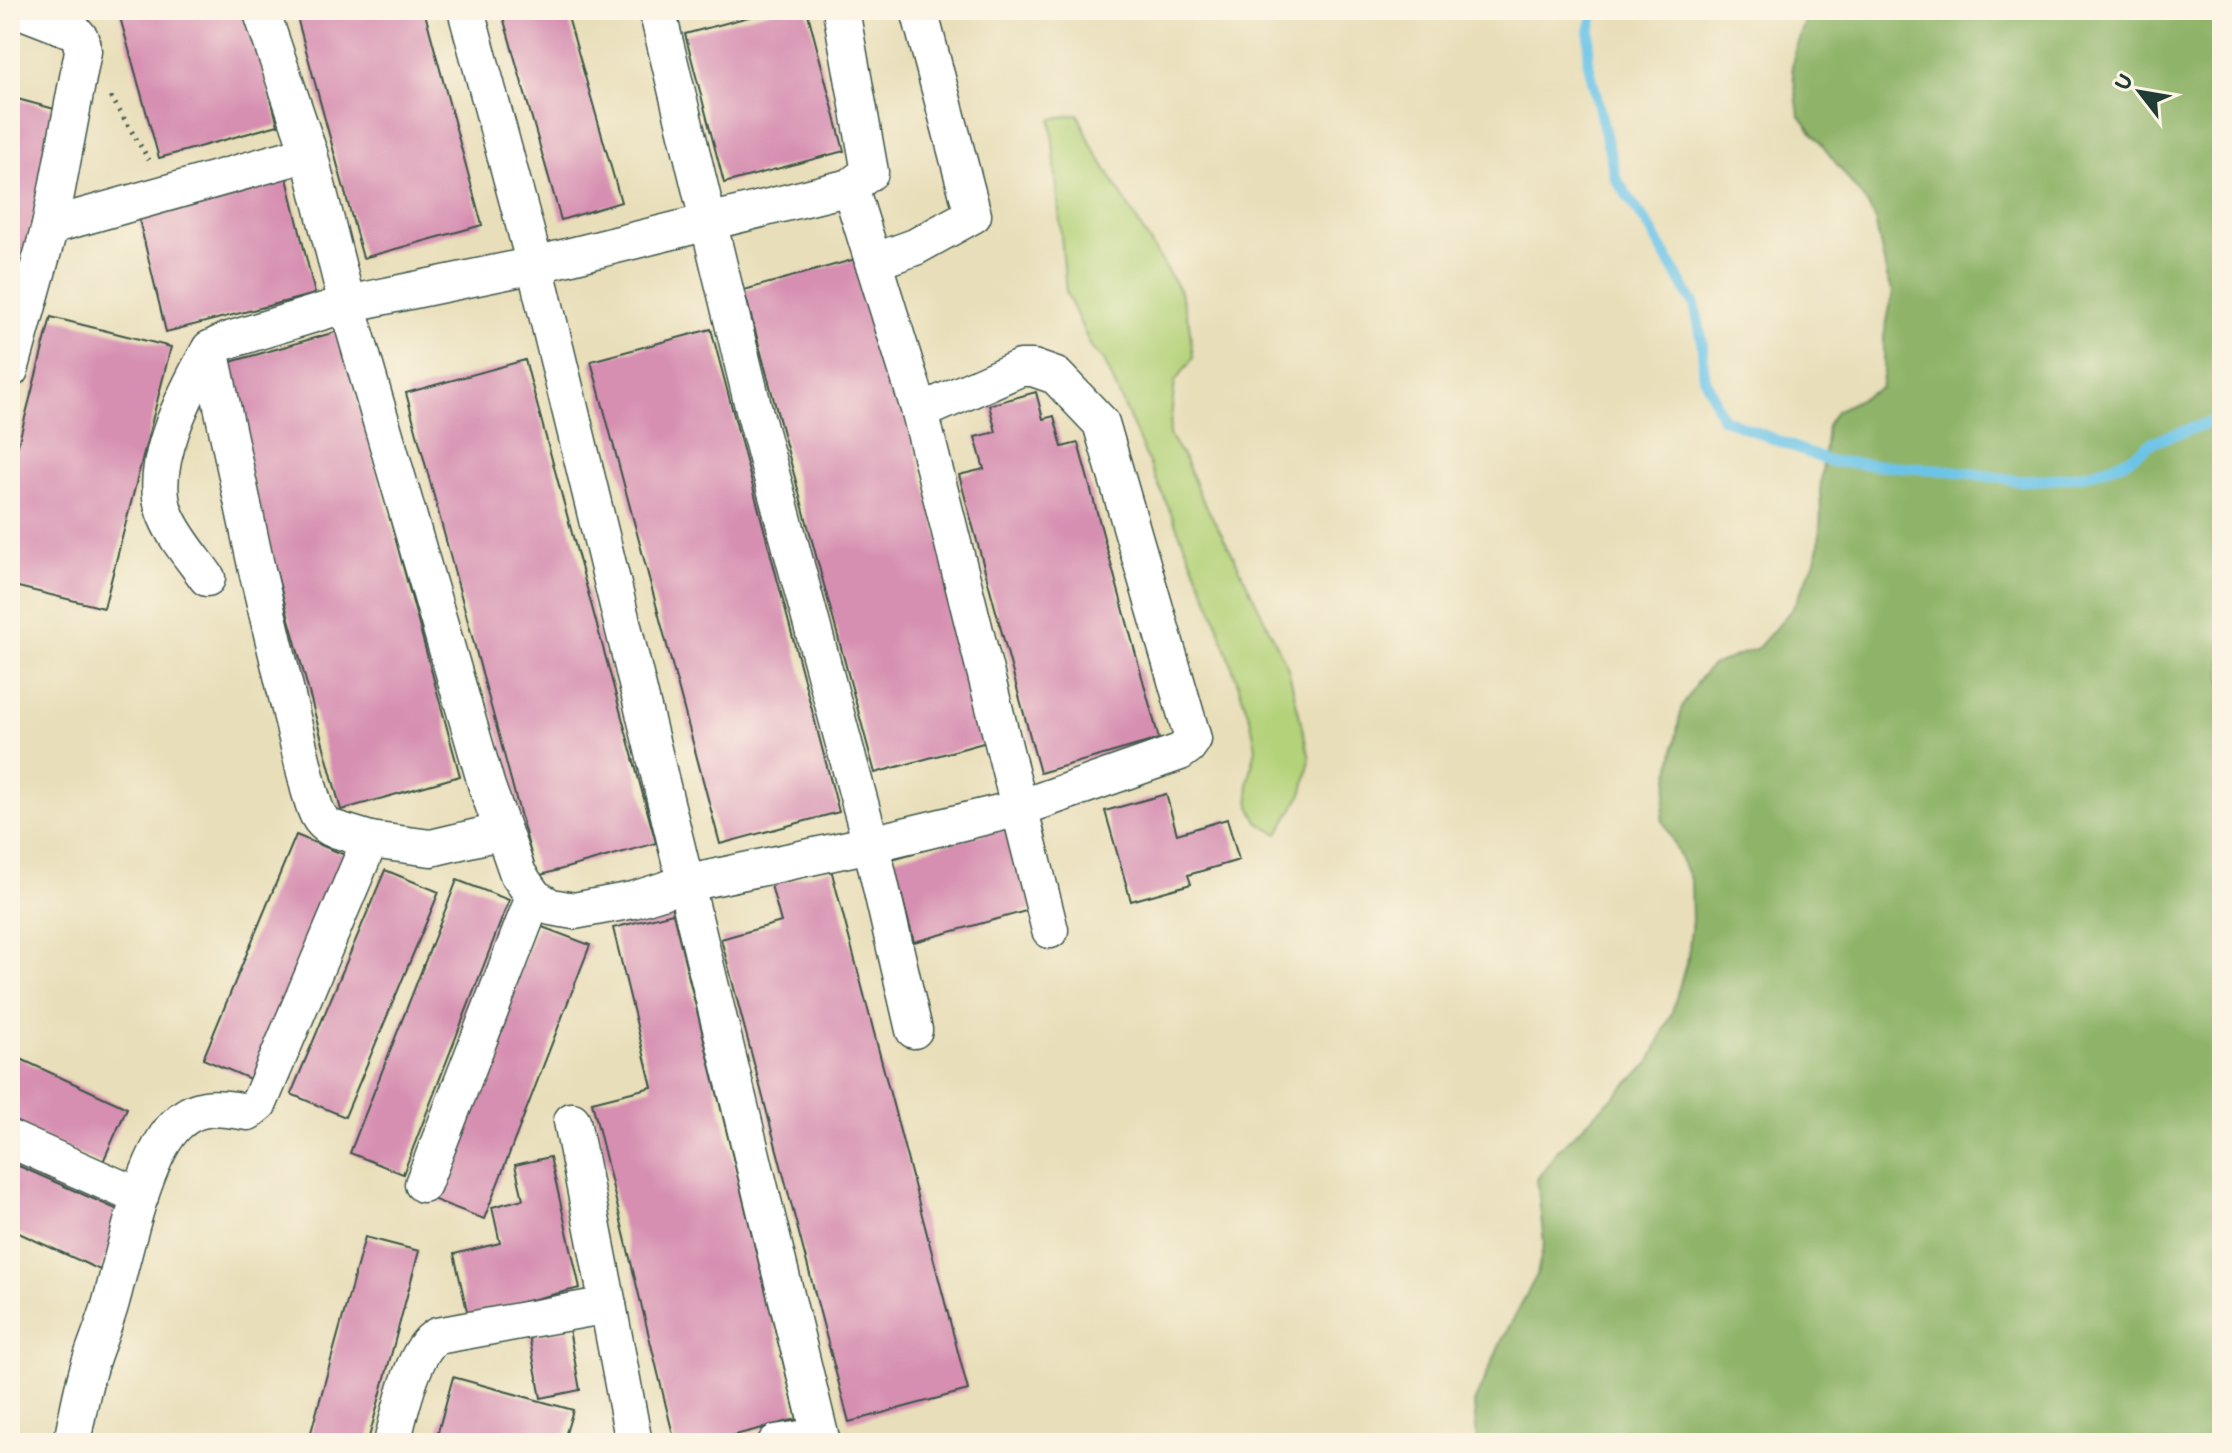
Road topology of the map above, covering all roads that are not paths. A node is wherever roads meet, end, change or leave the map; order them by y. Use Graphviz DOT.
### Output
graph roads {
  1 [pos="20,10"];
  2 [pos="261,10"];
  3 [pos="466,10"];
  4 [pos="657,10"];
  5 [pos="841,10"];
  6 [pos="919,10"];
  7 [pos="309,153"];
  8 [pos="850,187"];
  9 [pos="708,223"];
  10 [pos="50,226"];
  11 [pos="873,262"];
  12 [pos="535,265"];
  13 [pos="347,304"];
  14 [pos="210,349"];
  15 [pos="10,370"];
  16 [pos="920,412"];
  17 [pos="207,578"];
  18 [pos="1020,808"];
  19 [pos="503,831"];
  20 [pos="370,840"];
  21 [pos="871,844"];
  22 [pos="684,884"];
  23 [pos="534,897"];
  24 [pos="1050,930"];
  25 [pos="914,1030"];
  26 [pos="572,1121"];
  27 [pos="10,1139"];
  28 [pos="423,1184"];
  29 [pos="140,1197"];
  30 [pos="608,1305"];
  31 [pos="821,1440"];
  32 [pos="72,1443"];
  33 [pos="392,1443"];
  34 [pos="634,1443"];
  35 [pos="776,1443"];
  1 -- 10 [label="street"];
  2 -- 7 [label="street"];
  3 -- 12 [label="street"];
  4 -- 9 [label="street"];
  5 -- 8 [label="street"];
  6 -- 11 [label="street"];
  7 -- 10 [label="street"];
  7 -- 13 [label="street"];
  8 -- 9 [label="street"];
  8 -- 11 [label="street"];
  9 -- 12 [label="street"];
  9 -- 21 [label="street"];
  10 -- 15 [label="street"];
  11 -- 16 [label="street"];
  12 -- 13 [label="street"];
  12 -- 22 [label="street"];
  13 -- 14 [label="street"];
  13 -- 19 [label="street"];
  14 -- 17 [label="street"];
  14 -- 20 [label="street"];
  16 -- 18 [label="street"];
  16 -- 18 [label="street"];
  18 -- 21 [label="street"];
  18 -- 24 [label="street"];
  19 -- 20 [label="street"];
  19 -- 23 [label="street"];
  20 -- 29 [label="street"];
  21 -- 22 [label="street"];
  21 -- 25 [label="street"];
  22 -- 23 [label="street"];
  22 -- 31 [label="street"];
  23 -- 28 [label="street"];
  26 -- 30 [label="street"];
  27 -- 29 [label="street"];
  29 -- 32 [label="street"];
  30 -- 33 [label="street"];
  30 -- 34 [label="street"];
  31 -- 35 [label="street"];
}
